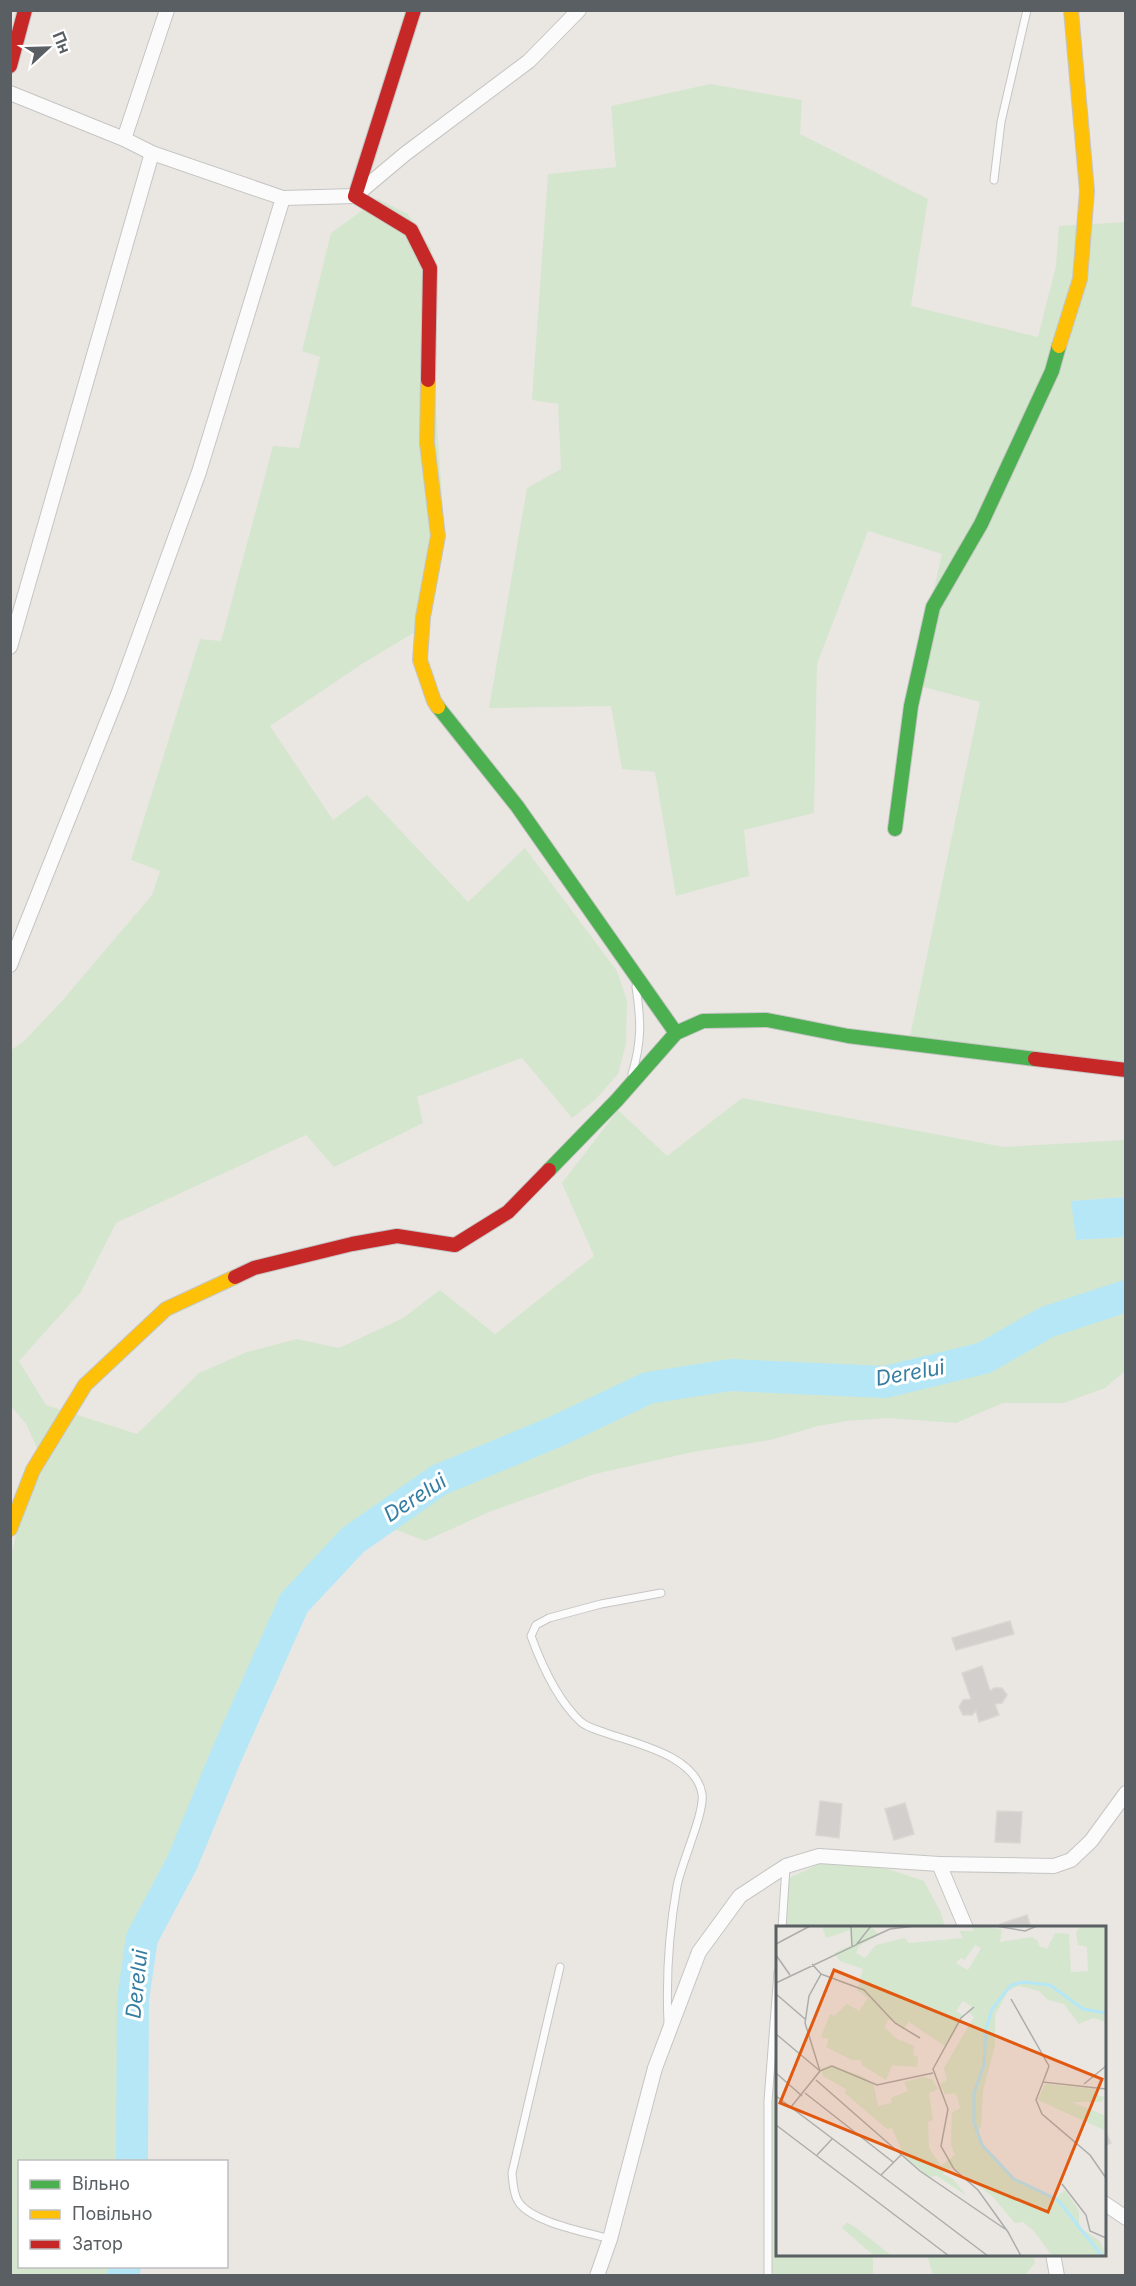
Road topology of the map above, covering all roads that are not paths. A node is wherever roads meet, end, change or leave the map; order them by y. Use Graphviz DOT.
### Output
graph roads {
  1 [pos="25,10"];
  2 [pos="167,10"];
  3 [pos="414,10"];
  4 [pos="579,10"];
  5 [pos="1027,10"];
  6 [pos="1071,10"];
  7 [pos="10,66"];
  8 [pos="10,93"];
  9 [pos="124,139"];
  10 [pos="152,153"];
  11 [pos="994,180"];
  12 [pos="355,196"];
  13 [pos="283,198"];
  14 [pos="10,647"];
  15 [pos="895,829"];
  16 [pos="10,965"];
  17 [pos="634,973"];
  18 [pos="676,1033"];
  19 [pos="1125,1070"];
  20 [pos="628,1088"];
  21 [pos="10,1529"];
  22 [pos="661,1593"];
  23 [pos="1125,1793"];
  24 [pos="939,1864"];
  25 [pos="786,1866"];
  26 [pos="782,1926"];
  27 [pos="965,1926"];
  28 [pos="560,1967"];
  29 [pos="776,1986"];
  30 [pos="669,2031"];
  31 [pos="1106,2204"];
  32 [pos="1125,2218"];
  33 [pos="610,2239"];
  34 [pos="1053,2256"];
  35 [pos="597,2276"];
  36 [pos="768,2276"];
  37 [pos="1056,2276"];
  1 -- 7 [label="street"];
  2 -- 9 [label="street"];
  3 -- 12 [label="street"];
  4 -- 12 [label="street"];
  5 -- 11 [label="lane"];
  6 -- 15 [label="street"];
  8 -- 9 [label="street"];
  9 -- 10 [label="street"];
  10 -- 13 [label="street"];
  10 -- 14 [label="street"];
  12 -- 13 [label="street"];
  12 -- 17 [label="street"];
  13 -- 16 [label="street"];
  17 -- 18 [label="street"];
  17 -- 20 [label="lane"];
  18 -- 19 [label="street"];
  18 -- 20 [label="street"];
  20 -- 21 [label="street"];
  22 -- 30 [label="lane"];
  23 -- 24 [label="street"];
  24 -- 25 [label="street"];
  24 -- 27 [label="street"];
  25 -- 26 [label="lane"];
  25 -- 30 [label="street"];
  28 -- 33 [label="lane"];
  29 -- 36 [label="lane"];
  30 -- 33 [label="street"];
  31 -- 32 [label="street"];
  33 -- 35 [label="street"];
  34 -- 37 [label="street"];
}
